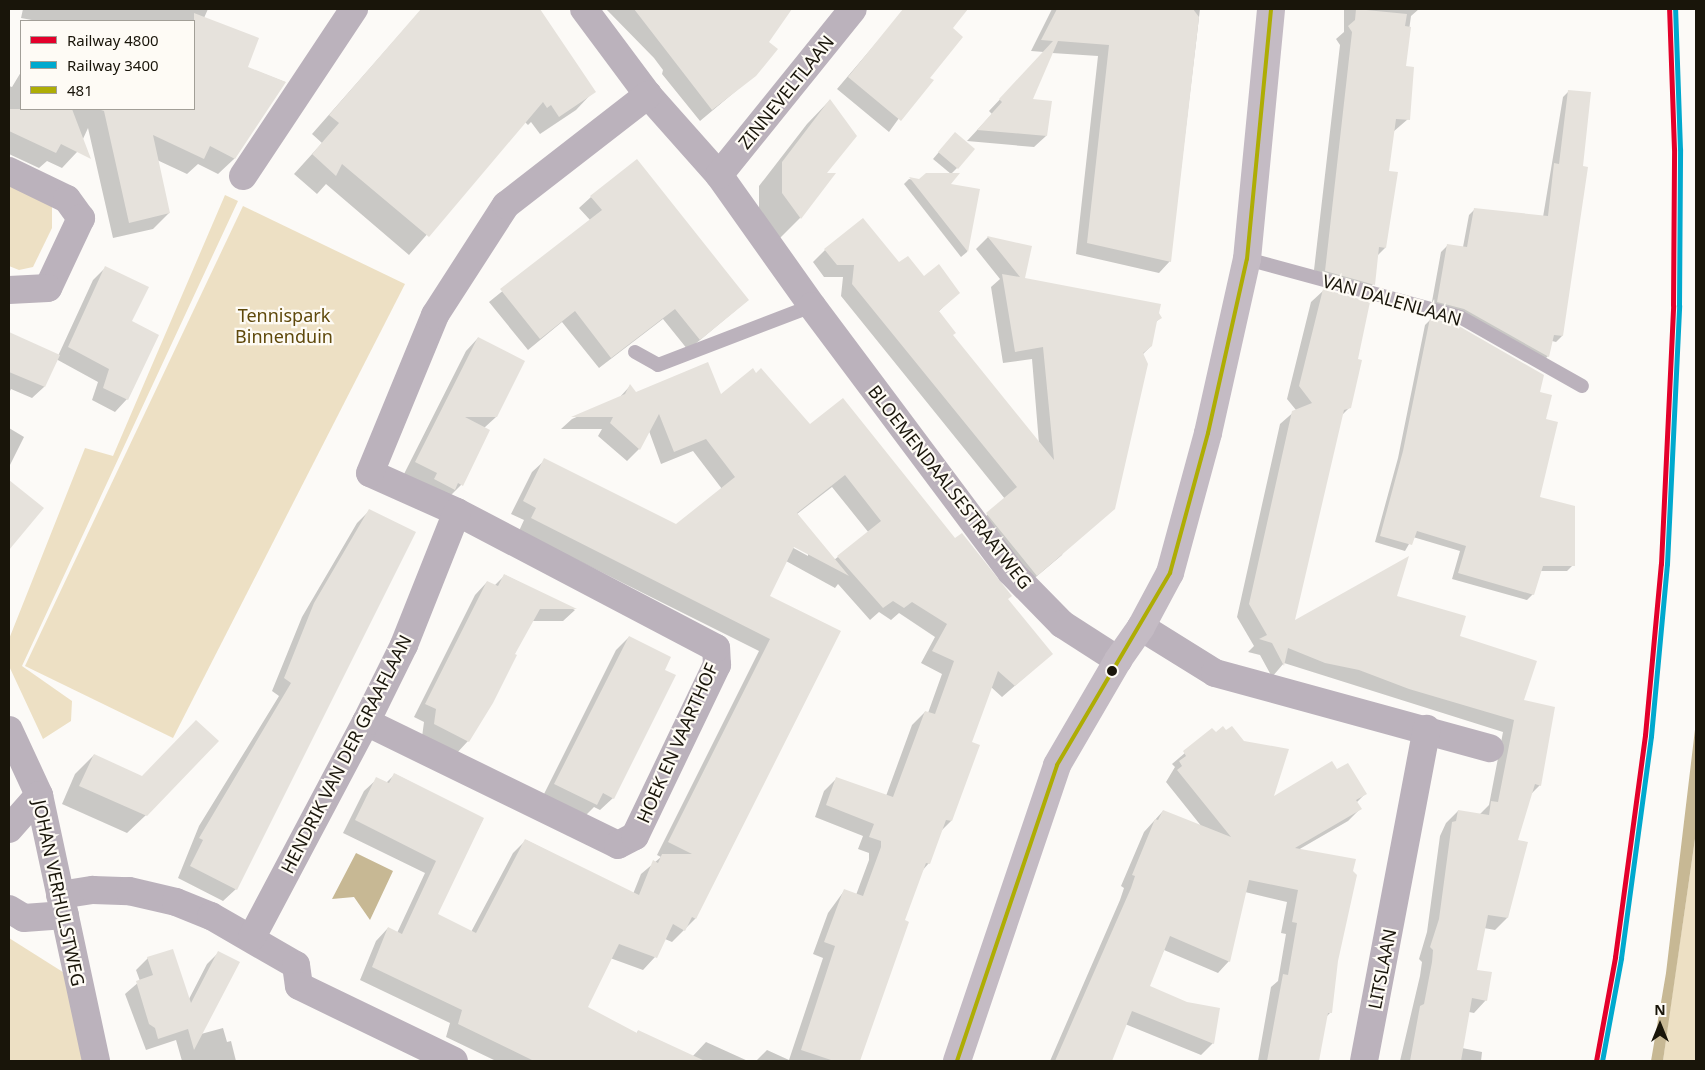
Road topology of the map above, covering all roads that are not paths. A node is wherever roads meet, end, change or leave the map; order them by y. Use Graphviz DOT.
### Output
graph roads {
  1 [pos="354,9"];
  2 [pos="584,9"];
  3 [pos="853,9"];
  4 [pos="1271,9"];
  5 [pos="648,95"];
  6 [pos="9,171"];
  7 [pos="719,175"];
  8 [pos="243,176"];
  9 [pos="1247,259"];
  10 [pos="9,290"];
  11 [pos="812,306"];
  12 [pos="635,352"];
  13 [pos="1582,386"];
  14 [pos="457,512"];
  15 [pos="1141,627"];
  16 [pos="1118,660"];
  17 [pos="366,722"];
  18 [pos="1427,729"];
  19 [pos="9,730"];
  20 [pos="1490,748"];
  21 [pos="39,795"];
  22 [pos="9,829"];
  23 [pos="62,905"];
  24 [pos="9,909"];
  25 [pos="252,937"];
  26 [pos="96,1061"];
  27 [pos="454,1061"];
  28 [pos="957,1061"];
  29 [pos="1364,1061"];
  1 -- 8 [label="street"];
  2 -- 5 [label="street, BLOEMENDAALSESTRAATWEG"];
  3 -- 7 [label="street, ZINNEVELTLAAN"];
  4 -- 9 [label="street"];
  5 -- 7 [label="street, BLOEMENDAALSESTRAATWEG"];
  5 -- 14 [label="street, HOEK EN VAARTHOF"];
  6 -- 10 [label="street"];
  7 -- 11 [label="street, BLOEMENDAALSESTRAATWEG"];
  9 -- 13 [label="lane, VAN DALENLAAN"];
  9 -- 15 [label="street"];
  11 -- 12 [label="lane"];
  11 -- 16 [label="street, BLOEMENDAALSESTRAATWEG"];
  14 -- 17 [label="street, HENDRIK VAN DER GRAAFLAAN"];
  14 -- 17 [label="street, HOEK EN VAARTHOF"];
  15 -- 16 [label="street"];
  15 -- 18 [label="street"];
  16 -- 28 [label="street"];
  17 -- 25 [label="street, HENDRIK VAN DER GRAAFLAAN"];
  18 -- 20 [label="street"];
  18 -- 29 [label="street, LITSLAAN"];
  19 -- 21 [label="street, JOHAN VERHULSTWEG"];
  21 -- 22 [label="street"];
  21 -- 23 [label="street, JOHAN VERHULSTWEG"];
  23 -- 24 [label="street"];
  23 -- 25 [label="street"];
  23 -- 26 [label="street, JOHAN VERHULSTWEG"];
  25 -- 27 [label="street"];
}
